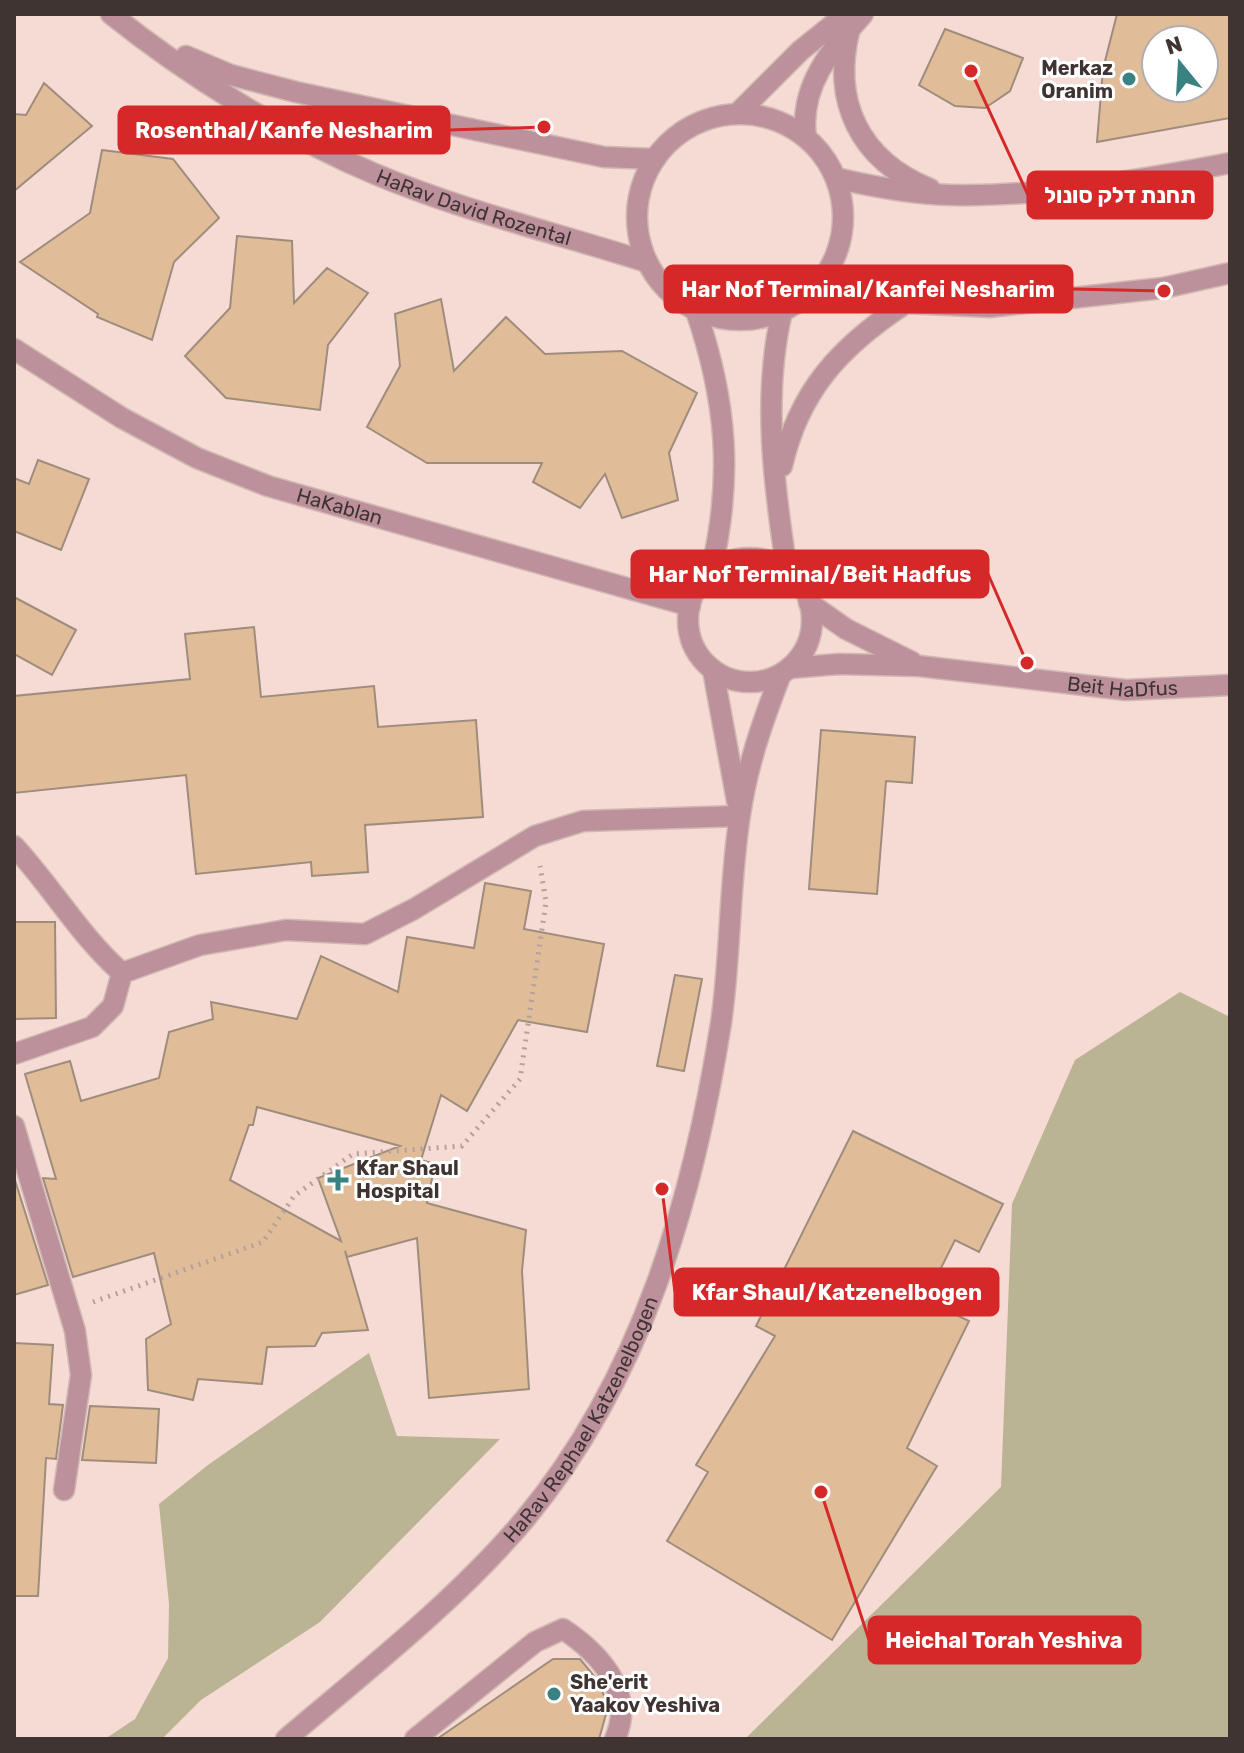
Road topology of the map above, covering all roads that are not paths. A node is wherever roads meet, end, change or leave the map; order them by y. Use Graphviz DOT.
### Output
graph roads {
  1 [pos="111,14"];
  2 [pos="853,19"];
  3 [pos="141,38"];
  4 [pos="737,114"];
  5 [pos="806,137"];
  6 [pos="655,159"];
  7 [pos="1230,163"];
  8 [pos="836,178"];
  9 [pos="952,195"];
  10 [pos="647,262"];
  11 [pos="1230,273"];
  12 [pos="804,298"];
  13 [pos="903,305"];
  14 [pos="696,311"];
  15 [pos="782,312"];
  16 [pos="14,349"];
  17 [pos="777,491"];
  18 [pos="787,571"];
  19 [pos="711,572"];
  20 [pos="809,603"];
  21 [pos="690,606"];
  22 [pos="919,666"];
  23 [pos="713,670"];
  24 [pos="785,671"];
  25 [pos="1230,685"];
  26 [pos="739,816"];
  27 [pos="14,846"];
  28 [pos="122,973"];
  29 [pos="14,1054"];
  30 [pos="14,1126"];
  31 [pos="64,1490"];
  32 [pos="286,1739"];
  33 [pos="415,1739"];
  34 [pos="615,1739"];
  1 -- 3 [label="street, HaRav David Rozental"];
  2 -- 4 [label="street"];
  2 -- 5 [label="street"];
  2 -- 9 [label="street"];
  3 -- 6 [label="street, HaRav David Rozental"];
  3 -- 10 [label="street, HaRav David Rozental"];
  4 -- 5 [label="street"];
  4 -- 6 [label="street"];
  5 -- 8 [label="street"];
  6 -- 10 [label="street"];
  7 -- 9 [label="street"];
  8 -- 9 [label="street"];
  8 -- 12 [label="street"];
  10 -- 14 [label="street"];
  11 -- 13 [label="street"];
  12 -- 13 [label="street"];
  12 -- 15 [label="street"];
  13 -- 17 [label="street"];
  14 -- 15 [label="street"];
  14 -- 19 [label="street"];
  15 -- 17 [label="street"];
  16 -- 21 [label="street, HaKablan"];
  17 -- 18 [label="street"];
  18 -- 19 [label="street"];
  18 -- 20 [label="street"];
  19 -- 21 [label="street"];
  20 -- 22 [label="street, Beit HaDfus"];
  20 -- 24 [label="street"];
  21 -- 23 [label="street"];
  22 -- 24 [label="street, Beit HaDfus"];
  22 -- 25 [label="street, Beit HaDfus"];
  23 -- 24 [label="street"];
  23 -- 26 [label="street, HaRav Rephael Katzenelbogen"];
  24 -- 26 [label="street, HaRav Rephael Katzenelbogen"];
  26 -- 28 [label="street"];
  26 -- 32 [label="street, HaRav Rephael Katzenelbogen"];
  27 -- 28 [label="street"];
  28 -- 29 [label="street"];
  30 -- 31 [label="street"];
  33 -- 34 [label="street"];
}
